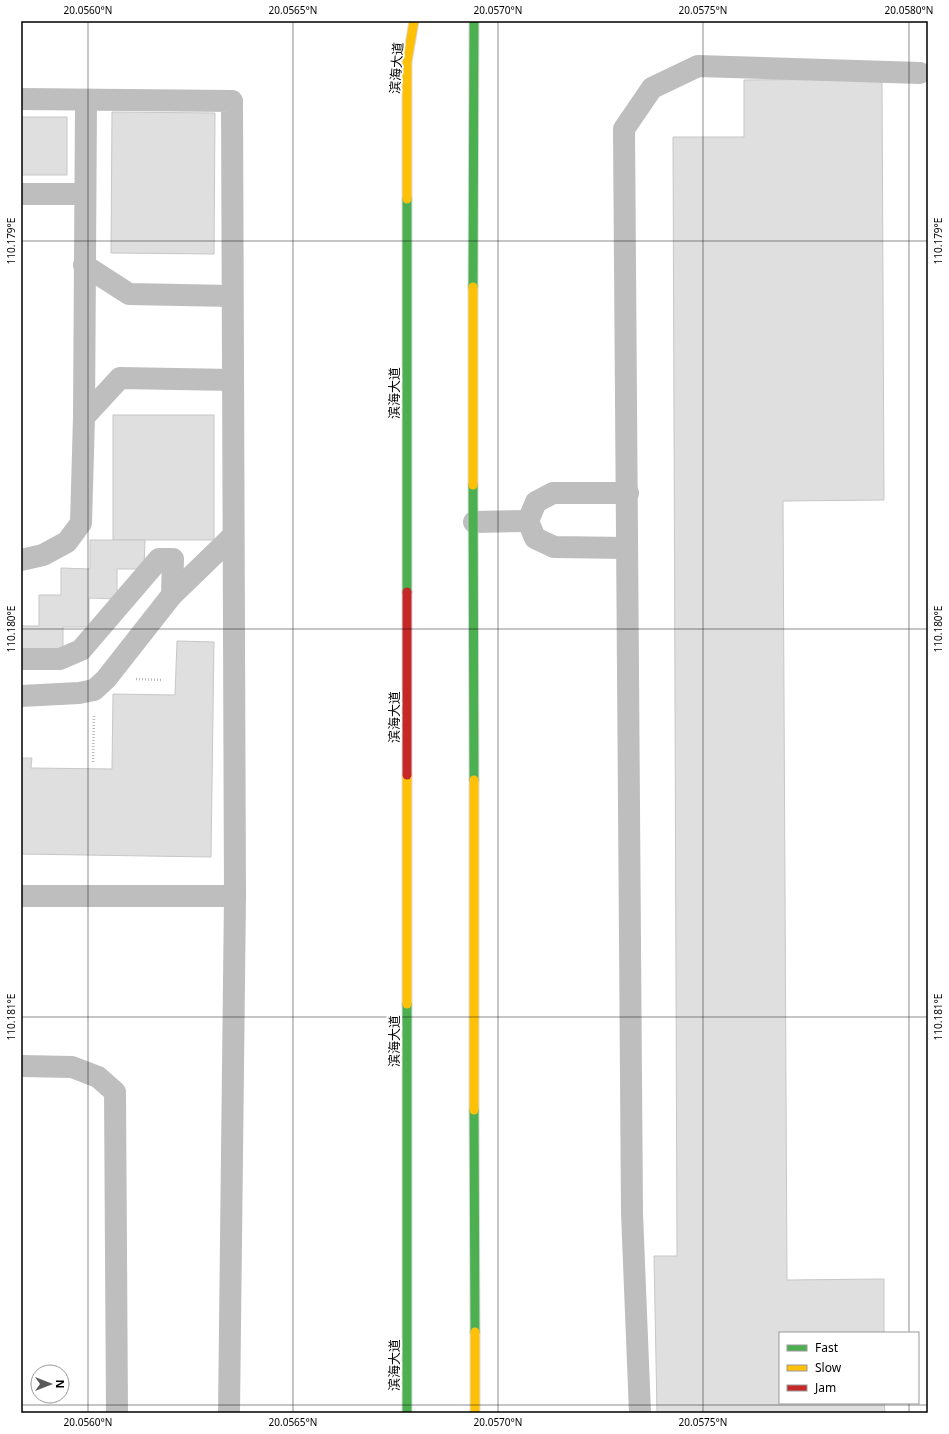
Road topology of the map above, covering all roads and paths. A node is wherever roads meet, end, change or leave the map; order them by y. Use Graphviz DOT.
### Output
graph roads {
  1 [pos="414,21"];
  2 [pos="474,21"];
  3 [pos="920,73"];
  4 [pos="21,99"];
  5 [pos="86,100"];
  6 [pos="21,194"];
  7 [pos="85,194"];
  8 [pos="84,265"];
  9 [pos="232,296"];
  10 [pos="233,380"];
  11 [pos="84,417"];
  12 [pos="628,494"];
  13 [pos="528,521"];
  14 [pos="474,522"];
  15 [pos="233,536"];
  16 [pos="627,548"];
  17 [pos="21,560"];
  18 [pos="172,595"];
  19 [pos="21,659"];
  20 [pos="94,690"];
  21 [pos="21,696"];
  22 [pos="93,762"];
  23 [pos="21,896"];
  24 [pos="235,896"];
  25 [pos="21,1066"];
  26 [pos="407,1351"];
  27 [pos="416,1397"];
  28 [pos="117,1413"];
  29 [pos="229,1413"];
  30 [pos="407,1413"];
  31 [pos="475,1413"];
  32 [pos="640,1413"];
  1 -- 26 [label="highway, 滨海大道"];
  2 -- 14 [label="highway"];
  3 -- 12 [label="street"];
  4 -- 5 [label="street"];
  5 -- 7 [label="street"];
  5 -- 9 [label="street"];
  6 -- 7 [label="street"];
  7 -- 8 [label="street"];
  8 -- 9 [label="street"];
  8 -- 11 [label="street"];
  9 -- 10 [label="street"];
  10 -- 11 [label="street"];
  10 -- 15 [label="street"];
  11 -- 17 [label="street"];
  12 -- 13 [label="street"];
  12 -- 16 [label="street"];
  13 -- 14 [label="street"];
  13 -- 16 [label="street"];
  14 -- 31 [label="highway"];
  15 -- 18 [label="street"];
  15 -- 24 [label="street"];
  16 -- 32 [label="street"];
  18 -- 19 [label="street"];
  18 -- 20 [label="street"];
  20 -- 21 [label="street"];
  20 -- 22 [label="path"];
  23 -- 24 [label="street"];
  24 -- 29 [label="street"];
  25 -- 28 [label="street"];
  26 -- 27 [label="highway"];
  26 -- 30 [label="highway, 滨海大道"];
}
